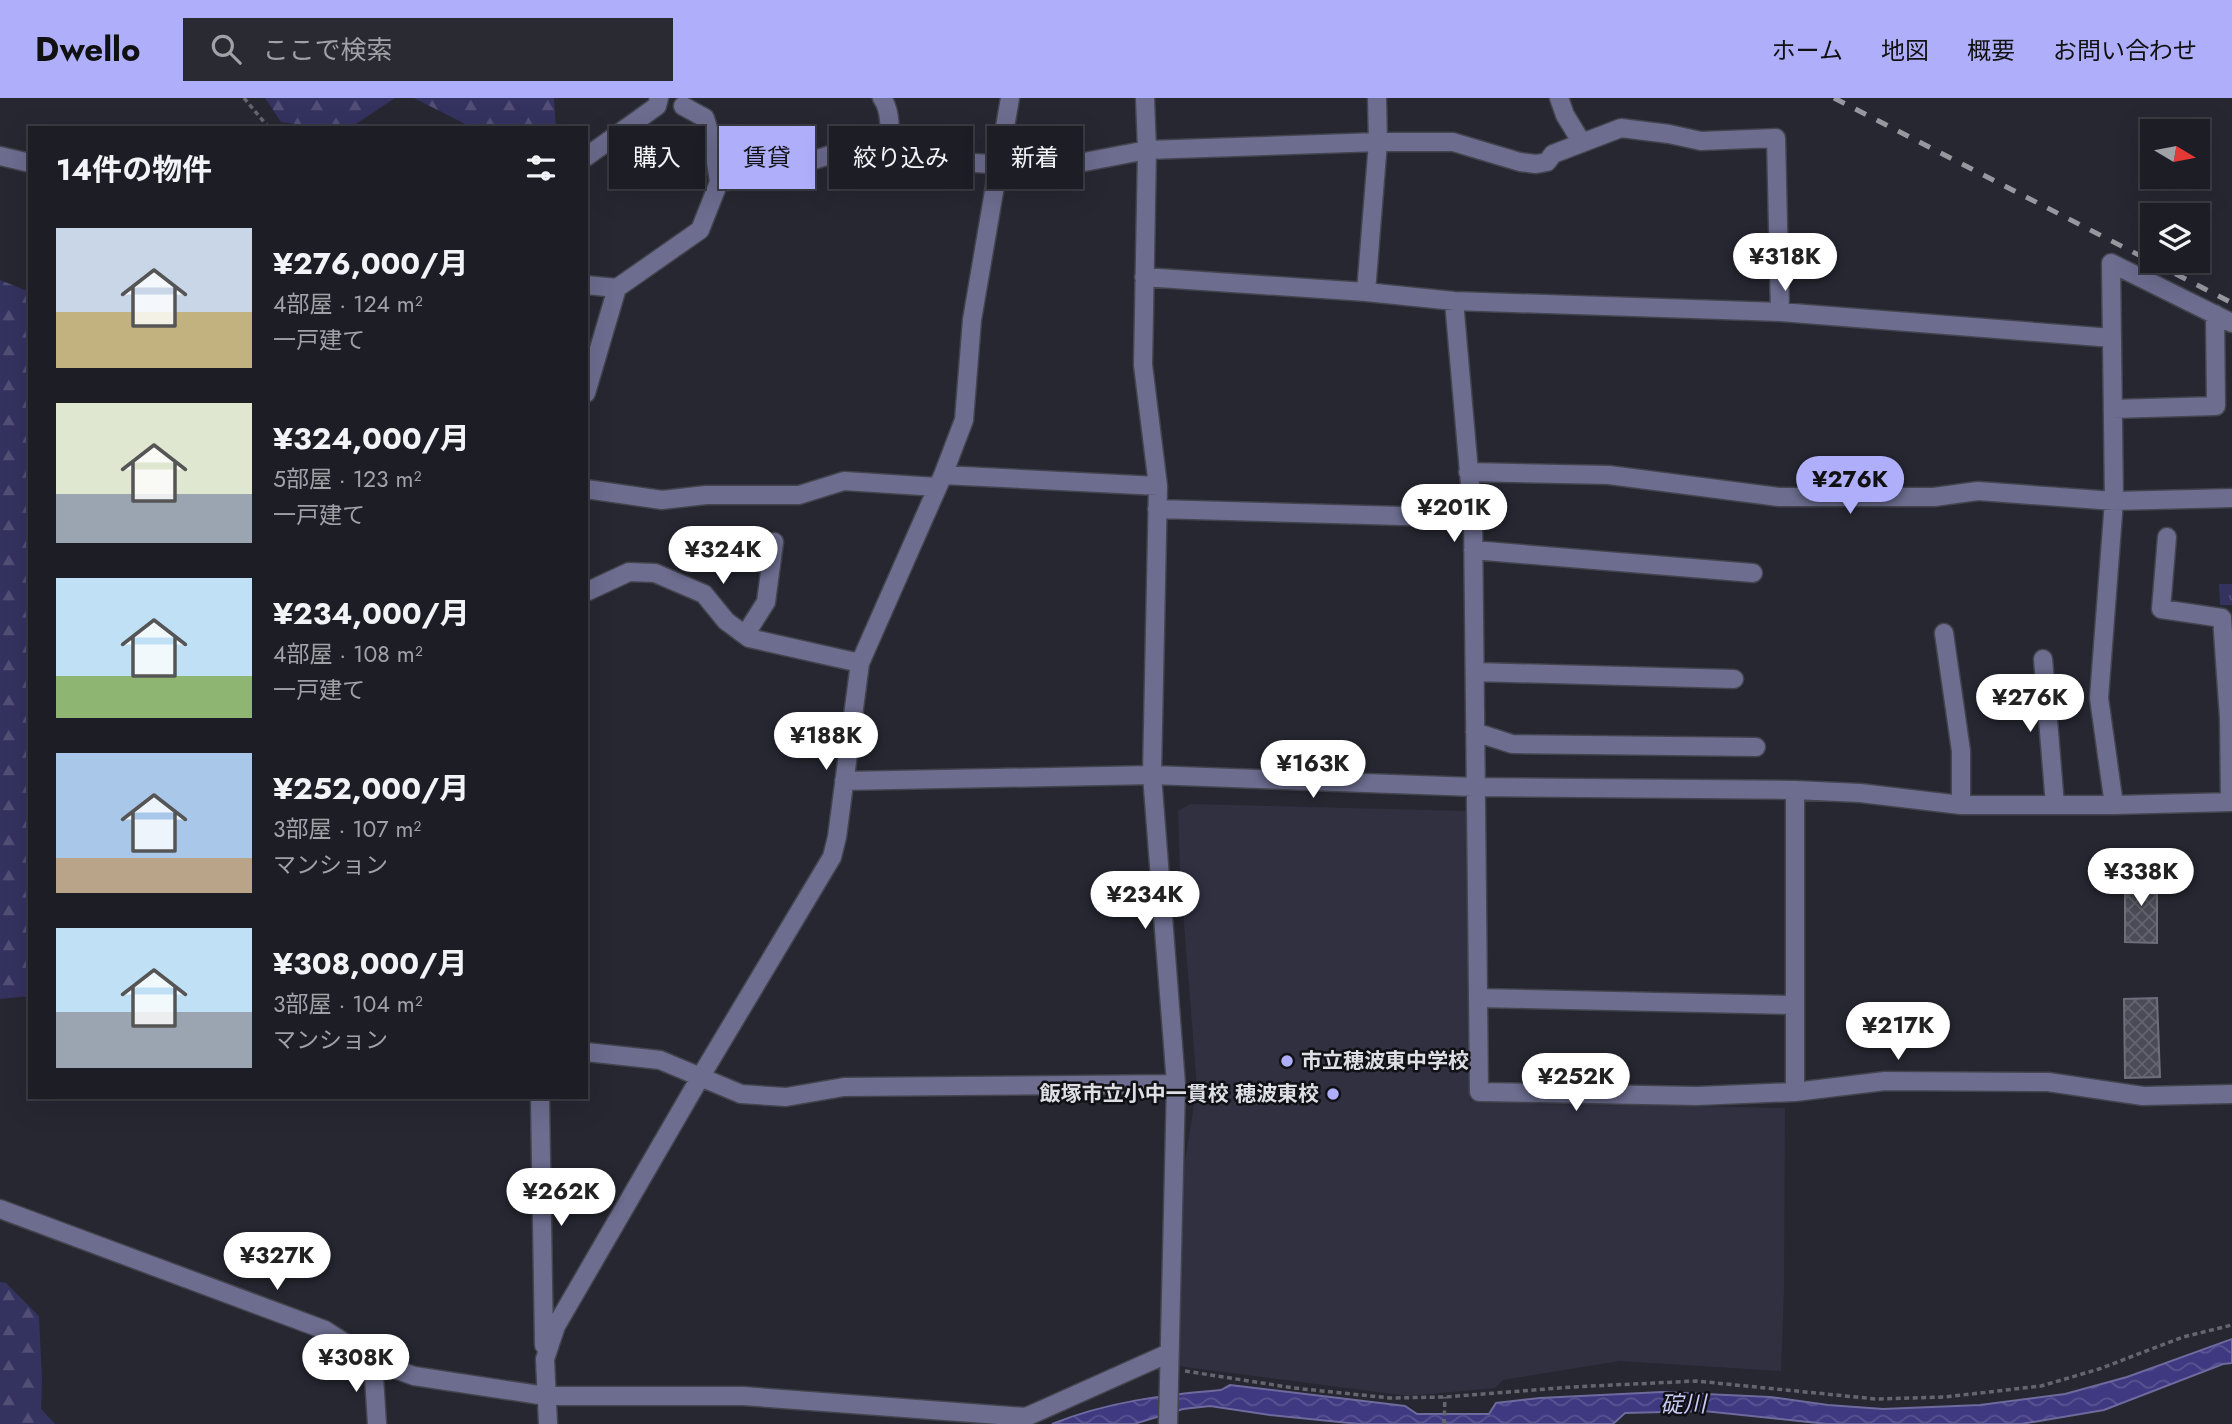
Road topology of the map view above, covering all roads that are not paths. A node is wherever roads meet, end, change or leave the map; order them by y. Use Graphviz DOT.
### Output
graph roads {
  1 [pos="659,98"];
  2 [pos="882,98"];
  3 [pos="1010,98"];
  4 [pos="1145,98"];
  5 [pos="1377,98"];
  6 [pos="1559,98"];
  7 [pos="683,106"];
  8 [pos="889,126"];
  9 [pos="1005,126"];
  10 [pos="1378,142"];
  11 [pos="1582,143"];
  12 [pos="1147,150"];
  13 [pos="0,156"];
  14 [pos="588,156"];
  15 [pos="1083,162"];
  16 [pos="28,163"];
  17 [pos="719,182"];
  18 [pos="994,189"];
  19 [pos="1144,277"];
  20 [pos="588,285"];
  21 [pos="617,288"];
  22 [pos="1366,292"];
  23 [pos="1454,300"];
  24 [pos="1780,312"];
  25 [pos="2215,314"];
  26 [pos="2232,323"];
  27 [pos="2112,338"];
  28 [pos="588,386"];
  29 [pos="2113,409"];
  30 [pos="1468,472"];
  31 [pos="940,481"];
  32 [pos="1158,486"];
  33 [pos="588,489"];
  34 [pos="2232,498"];
  35 [pos="2114,501"];
  36 [pos="1157,509"];
  37 [pos="1473,518"];
  38 [pos="2168,537"];
  39 [pos="774,542"];
  40 [pos="1473,550"];
  41 [pos="1753,573"];
  42 [pos="588,591"];
  43 [pos="1944,633"];
  44 [pos="745,635"];
  45 [pos="2043,659"];
  46 [pos="860,663"];
  47 [pos="1475,672"];
  48 [pos="1734,679"];
  49 [pos="1475,732"];
  50 [pos="1756,747"];
  51 [pos="1152,775"];
  52 [pos="844,780"];
  53 [pos="1474,787"];
  54 [pos="1796,790"];
  55 [pos="2231,802"];
  56 [pos="1961,805"];
  57 [pos="2055,805"];
  58 [pos="2114,805"];
  59 [pos="1478,998"];
  60 [pos="1794,1005"];
  61 [pos="588,1052"];
  62 [pos="701,1076"];
  63 [pos="1175,1084"];
  64 [pos="1795,1092"];
  65 [pos="2232,1094"];
  66 [pos="540,1099"];
  67 [pos="0,1209"];
  68 [pos="545,1359"];
  69 [pos="373,1361"];
  70 [pos="1169,1366"];
  71 [pos="546,1396"];
  72 [pos="377,1424"];
  73 [pos="548,1424"];
  74 [pos="1168,1424"];
  1 -- 14 [label="street"];
  2 -- 8 [label="street"];
  3 -- 9 [label="street"];
  4 -- 12 [label="street"];
  5 -- 10 [label="street"];
  6 -- 11 [label="street"];
  7 -- 17 [label="street"];
  10 -- 11 [label="street"];
  10 -- 12 [label="street"];
  10 -- 22 [label="street"];
  11 -- 24 [label="street"];
  12 -- 15 [label="street"];
  12 -- 19 [label="street"];
  13 -- 16 [label="street"];
  17 -- 21 [label="street"];
  18 -- 31 [label="street"];
  19 -- 22 [label="street"];
  19 -- 32 [label="street"];
  20 -- 21 [label="street"];
  21 -- 28 [label="street"];
  22 -- 23 [label="street"];
  23 -- 24 [label="street"];
  23 -- 30 [label="street"];
  24 -- 27 [label="street"];
  25 -- 26 [label="street"];
  25 -- 27 [label="street"];
  25 -- 29 [label="street"];
  27 -- 29 [label="street"];
  29 -- 35 [label="street"];
  30 -- 35 [label="street"];
  30 -- 37 [label="street"];
  31 -- 32 [label="street"];
  31 -- 33 [label="street"];
  31 -- 46 [label="street"];
  32 -- 36 [label="street"];
  34 -- 35 [label="street"];
  35 -- 58 [label="street"];
  36 -- 37 [label="street"];
  36 -- 51 [label="street"];
  37 -- 40 [label="street"];
  38 -- 55 [label="street"];
  39 -- 44 [label="street"];
  40 -- 41 [label="street"];
  40 -- 47 [label="street"];
  42 -- 44 [label="street"];
  43 -- 56 [label="street"];
  44 -- 46 [label="street"];
  45 -- 57 [label="street"];
  46 -- 52 [label="street"];
  47 -- 48 [label="street"];
  47 -- 49 [label="street"];
  49 -- 50 [label="street"];
  49 -- 53 [label="street"];
  51 -- 52 [label="street"];
  51 -- 53 [label="street"];
  51 -- 63 [label="street"];
  52 -- 62 [label="street"];
  53 -- 54 [label="street"];
  53 -- 59 [label="street"];
  54 -- 56 [label="street"];
  54 -- 60 [label="street"];
  55 -- 58 [label="street"];
  56 -- 57 [label="street"];
  57 -- 58 [label="street"];
  59 -- 60 [label="street"];
  59 -- 64 [label="street"];
  60 -- 64 [label="street"];
  61 -- 62 [label="street"];
  62 -- 63 [label="street"];
  62 -- 68 [label="street"];
  63 -- 70 [label="street"];
  64 -- 65 [label="street"];
  66 -- 68 [label="street"];
  67 -- 69 [label="street"];
  68 -- 71 [label="street"];
  69 -- 71 [label="street"];
  69 -- 72 [label="street"];
  70 -- 71 [label="street"];
  70 -- 74 [label="street"];
  71 -- 73 [label="street"];
}
